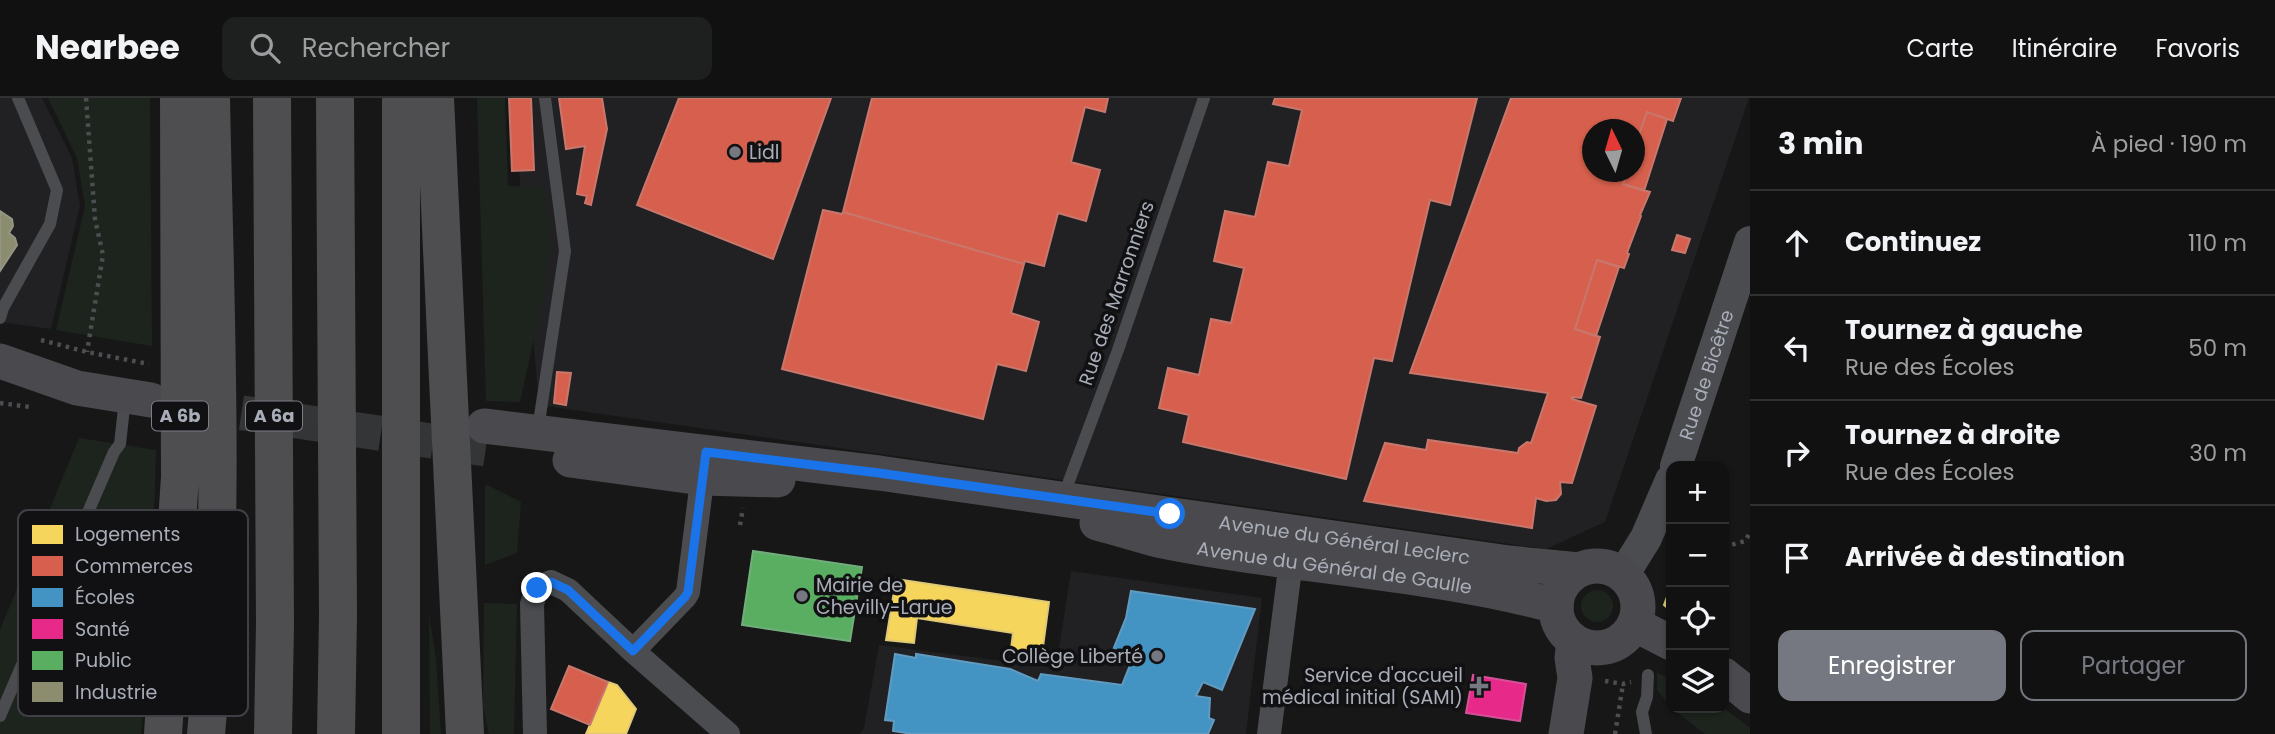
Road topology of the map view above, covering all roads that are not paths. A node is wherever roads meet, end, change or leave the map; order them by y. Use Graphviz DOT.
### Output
graph roads {
  1 [pos="18,98"];
  2 [pos="178,98"];
  3 [pos="211,98"];
  4 [pos="272,98"];
  5 [pos="335,98"];
  6 [pos="401,98"];
  7 [pos="435,98"];
  8 [pos="545,98"];
  9 [pos="1204,98"];
  10 [pos="1750,242"];
  11 [pos="0,318"];
  12 [pos="0,361"];
  13 [pos="147,385"];
  14 [pos="538,432"];
  15 [pos="485,437"];
  16 [pos="1678,461"];
  17 [pos="704,465"];
  18 [pos="1666,492"];
  19 [pos="1064,500"];
  20 [pos="89,510"];
  21 [pos="176,510"];
  22 [pos="217,510"];
  23 [pos="1291,561"];
  24 [pos="1579,570"];
  25 [pos="1623,575"];
  26 [pos="1556,606"];
  27 [pos="1634,624"];
  28 [pos="1666,640"];
  29 [pos="1587,644"];
  30 [pos="633,651"];
  31 [pos="18,674"];
  32 [pos="1647,675"];
  33 [pos="1729,680"];
  34 [pos="1750,696"];
  35 [pos="0,716"];
  36 [pos="207,716"];
  37 [pos="205,734"];
  38 [pos="273,734"];
  39 [pos="336,734"];
  40 [pos="401,734"];
  41 [pos="465,734"];
  42 [pos="535,734"];
  43 [pos="728,734"];
  44 [pos="1269,734"];
  45 [pos="1566,734"];
  46 [pos="1587,734"];
  47 [pos="1646,734"];
  1 -- 11 [label="lane"];
  2 -- 21 [label="highway, A 6b"];
  3 -- 22 [label="highway"];
  4 -- 38 [label="highway, A 6a"];
  5 -- 39 [label="highway"];
  6 -- 40 [label="highway"];
  7 -- 41 [label="highway"];
  8 -- 14 [label="lane"];
  9 -- 19 [label="lane, Rue des Marronniers"];
  10 -- 16 [label="street, Rue de Bicêtre"];
  12 -- 13 [label="main road"];
  13 -- 20 [label="lane"];
  14 -- 15 [label="main road, Avenue du Général Leclerc"];
  14 -- 17 [label="main road, Avenue du Général Leclerc"];
  15 -- 17 [label="main road, Avenue du Général de Gaulle"];
  17 -- 19 [label="main road, Avenue du Général Leclerc"];
  17 -- 23 [label="main road, Avenue du Général de Gaulle"];
  17 -- 30 [label="street"];
  18 -- 25 [label="street"];
  19 -- 24 [label="main road, Avenue du Général Leclerc"];
  23 -- 26 [label="main road, Avenue du Général de Gaulle"];
  23 -- 44 [label="street"];
  24 -- 25 [label="main road"];
  24 -- 26 [label="main road"];
  25 -- 27 [label="main road"];
  26 -- 29 [label="main road"];
  27 -- 28 [label="main road"];
  27 -- 29 [label="main road"];
  29 -- 45 [label="main road"];
  29 -- 46 [label="main road"];
  30 -- 42 [label="street"];
  30 -- 43 [label="street"];
  31 -- 35 [label="lane"];
  32 -- 47 [label="lane"];
  33 -- 34 [label="main road"];
  36 -- 37 [label="highway"];
}
